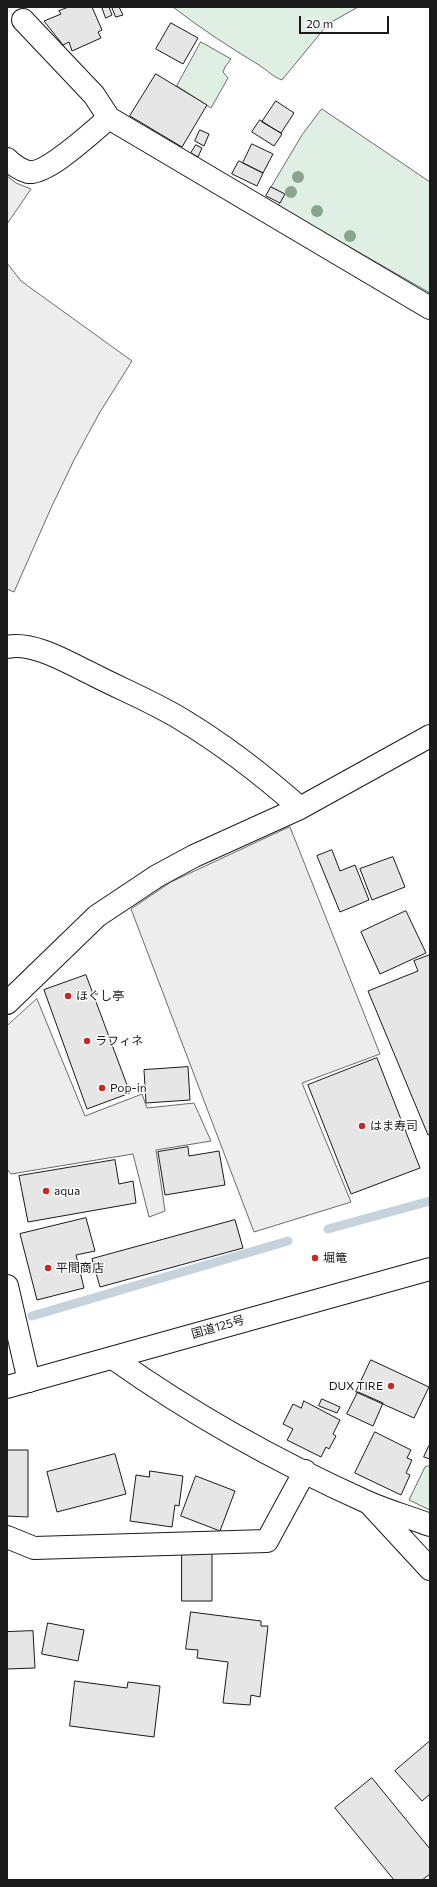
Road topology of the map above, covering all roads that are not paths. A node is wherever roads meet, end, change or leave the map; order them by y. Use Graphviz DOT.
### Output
graph roads {
  1 [pos="23,20"];
  2 [pos="109,118"];
  3 [pos="7,159"];
  4 [pos="430,308"];
  5 [pos="7,647"];
  6 [pos="430,736"];
  7 [pos="300,808"];
  8 [pos="7,1003"];
  9 [pos="430,1269"];
  10 [pos="7,1286"];
  11 [pos="113,1358"];
  12 [pos="29,1381"];
  13 [pos="7,1387"];
  14 [pos="304,1471"];
  15 [pos="368,1502"];
  16 [pos="430,1525"];
  17 [pos="7,1537"];
  18 [pos="430,1569"];
  1 -- 2 [label="main road"];
  2 -- 3 [label="main road"];
  2 -- 4 [label="main road"];
  5 -- 7 [label="main road"];
  6 -- 7 [label="main road"];
  7 -- 8 [label="main road"];
  9 -- 11 [label="main road, 国道125号"];
  10 -- 12 [label="main road"];
  11 -- 12 [label="main road, 国道125号"];
  11 -- 14 [label="main road"];
  12 -- 13 [label="main road, 国道125号"];
  14 -- 15 [label="main road"];
  14 -- 17 [label="main road"];
  15 -- 16 [label="main road"];
  15 -- 18 [label="main road"];
}
